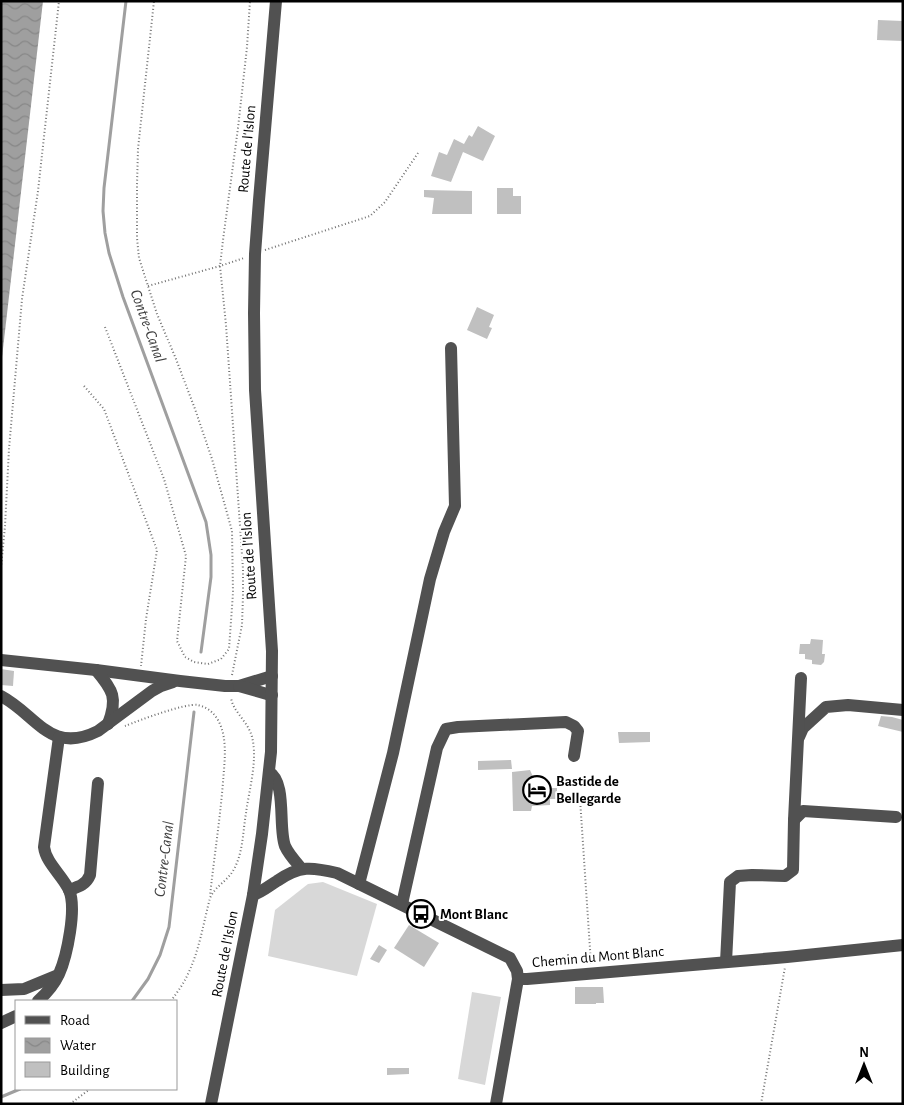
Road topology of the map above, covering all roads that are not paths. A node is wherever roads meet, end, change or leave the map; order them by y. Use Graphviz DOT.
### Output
graph roads {
  1 [pos="276,1"];
  2 [pos="451,348"];
  3 [pos="1,660"];
  4 [pos="96,670"];
  5 [pos="272,676"];
  6 [pos="801,678"];
  7 [pos="180,681"];
  8 [pos="234,686"];
  9 [pos="272,695"];
  10 [pos="1,696"];
  11 [pos="903,710"];
  12 [pos="108,724"];
  13 [pos="59,737"];
  14 [pos="798,739"];
  15 [pos="574,756"];
  16 [pos="269,772"];
  17 [pos="98,783"];
  18 [pos="896,818"];
  19 [pos="794,820"];
  20 [pos="302,869"];
  21 [pos="359,884"];
  22 [pos="69,890"];
  23 [pos="253,895"];
  24 [pos="402,904"];
  25 [pos="903,945"];
  26 [pos="726,962"];
  27 [pos="58,975"];
  28 [pos="518,979"];
  29 [pos="1,990"];
  30 [pos="39,1000"];
  31 [pos="15,1016"];
  32 [pos="1,1023"];
  33 [pos="211,1104"];
  34 [pos="496,1104"];
  1 -- 5 [label="street, Route de l'Islon"];
  2 -- 21 [label="street"];
  3 -- 4 [label="street"];
  4 -- 7 [label="street"];
  4 -- 12 [label="street"];
  5 -- 8 [label="street"];
  5 -- 9 [label="street, Route de l'Islon"];
  6 -- 14 [label="street"];
  7 -- 8 [label="street"];
  7 -- 12 [label="street"];
  8 -- 9 [label="street"];
  9 -- 16 [label="street, Route de l'Islon"];
  10 -- 13 [label="street"];
  11 -- 14 [label="street"];
  12 -- 13 [label="street"];
  13 -- 22 [label="street"];
  14 -- 19 [label="street"];
  15 -- 24 [label="street"];
  16 -- 20 [label="street"];
  16 -- 23 [label="street, Route de l'Islon"];
  17 -- 22 [label="street"];
  18 -- 19 [label="street"];
  19 -- 26 [label="street"];
  20 -- 21 [label="street, Chemin du Mont Blanc"];
  20 -- 23 [label="street, Chemin du Mont Blanc"];
  21 -- 24 [label="street, Chemin du Mont Blanc"];
  22 -- 27 [label="street"];
  23 -- 33 [label="street, Route de l'Islon"];
  24 -- 28 [label="street, Chemin du Mont Blanc"];
  25 -- 26 [label="street, Chemin du Mont Blanc"];
  26 -- 28 [label="street, Chemin du Mont Blanc"];
  27 -- 29 [label="street"];
  27 -- 30 [label="street"];
  28 -- 34 [label="street"];
  31 -- 32 [label="street"];
}
